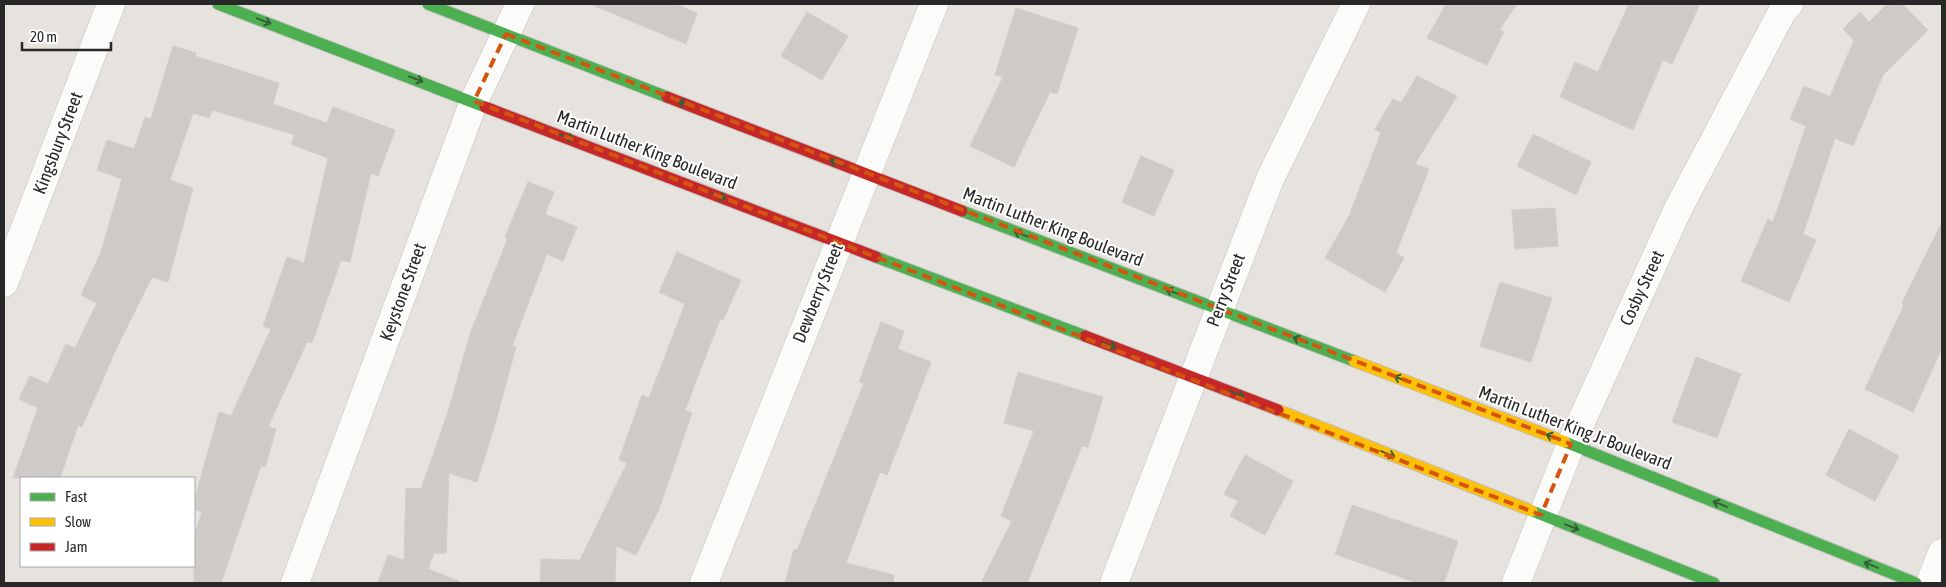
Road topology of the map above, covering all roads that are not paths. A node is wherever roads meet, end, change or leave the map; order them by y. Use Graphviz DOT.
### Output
graph roads {
  1 [pos="111,4"];
  2 [pos="218,4"];
  3 [pos="428,4"];
  4 [pos="520,4"];
  5 [pos="934,4"];
  6 [pos="1356,4"];
  7 [pos="1789,4"];
  8 [pos="506,34"];
  9 [pos="474,101"];
  10 [pos="867,175"];
  11 [pos="838,242"];
  12 [pos="4,283"];
  13 [pos="1219,309"];
  14 [pos="1192,376"];
  15 [pos="1570,444"];
  16 [pos="1541,516"];
  17 [pos="1942,553"];
  18 [pos="295,583"];
  19 [pos="704,583"];
  20 [pos="1114,583"];
  21 [pos="1516,583"];
  22 [pos="1714,583"];
  23 [pos="1916,583"];
  24 [pos="1930,583"];
  1 -- 12 [label="street, Kingsbury Street"];
  2 -- 9 [label="main road, Martin Luther King Boulevard, one-way"];
  3 -- 8 [label="main road, Martin Luther King Boulevard"];
  4 -- 8 [label="street, Keystone Street"];
  5 -- 10 [label="street, Dewberry Street"];
  6 -- 13 [label="street, Perry Street"];
  7 -- 15 [label="street, Cosby Street"];
  8 -- 9 [label="street, Keystone Street"];
  10 -- 8 [label="main road, Martin Luther King Boulevard, one-way"];
  9 -- 11 [label="main road, Martin Luther King Boulevard, one-way"];
  9 -- 18 [label="street, Keystone Street"];
  10 -- 11 [label="street, Dewberry Street"];
  13 -- 10 [label="main road, Martin Luther King Boulevard, one-way"];
  11 -- 14 [label="main road, Martin Luther King Boulevard, one-way"];
  11 -- 19 [label="street, Dewberry Street"];
  13 -- 14 [label="street, Perry Street"];
  15 -- 13 [label="main road, Martin Luther King Jr Boulevard, one-way"];
  14 -- 16 [label="main road, one-way"];
  14 -- 20 [label="street, Perry Street"];
  15 -- 16 [label="street, Cosby Street"];
  23 -- 15 [label="main road, Martin Luther King Jr Boulevard, one-way"];
  16 -- 21 [label="street, Cosby Street"];
  16 -- 22 [label="main road, one-way"];
  17 -- 24 [label="street"];
}
